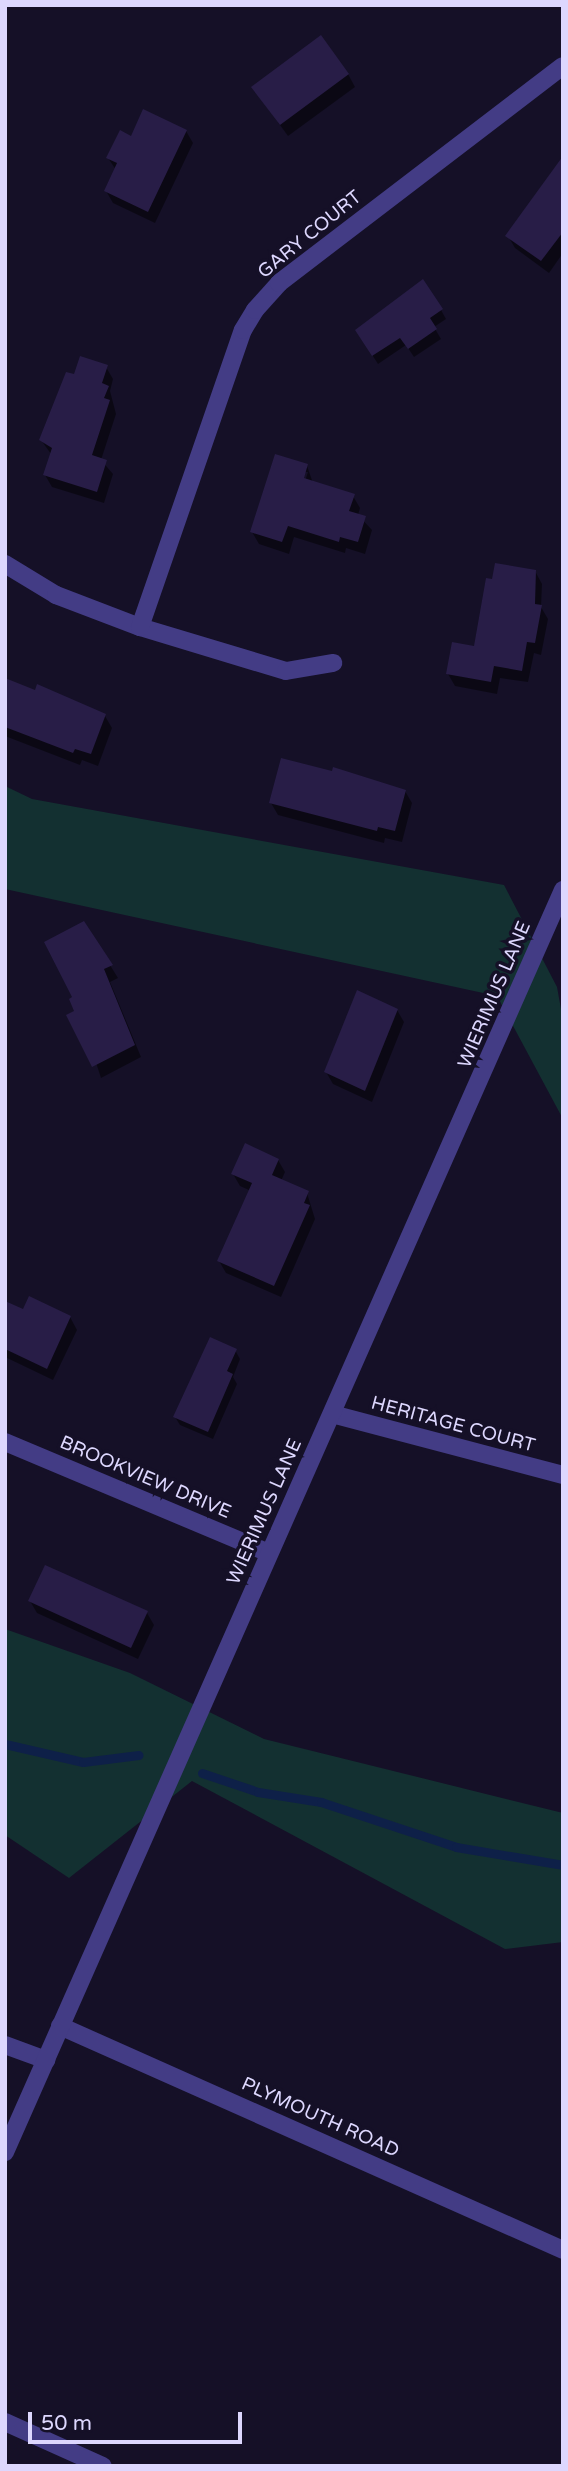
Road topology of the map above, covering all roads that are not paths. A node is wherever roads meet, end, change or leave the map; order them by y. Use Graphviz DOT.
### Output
graph roads {
  1 [pos="563,66"];
  2 [pos="5,564"];
  3 [pos="140,627"];
  4 [pos="333,663"];
  5 [pos="563,890"];
  6 [pos="332,1414"];
  7 [pos="5,1442"];
  8 [pos="563,1475"];
  9 [pos="269,1553"];
  10 [pos="60,2026"];
  11 [pos="5,2045"];
  12 [pos="46,2060"];
  13 [pos="5,2152"];
  14 [pos="563,2249"];
  15 [pos="5,2422"];
  16 [pos="103,2466"];
  1 -- 3 [label="street, GARY COURT"];
  2 -- 3 [label="street"];
  3 -- 4 [label="street"];
  5 -- 6 [label="street, WIERIMUS LANE"];
  6 -- 8 [label="street, HERITAGE COURT"];
  6 -- 9 [label="street, WIERIMUS LANE"];
  7 -- 9 [label="street, BROOKVIEW DRIVE"];
  9 -- 10 [label="street, WIERIMUS LANE"];
  10 -- 12 [label="street, WIERIMUS LANE"];
  10 -- 14 [label="street, PLYMOUTH ROAD"];
  11 -- 12 [label="street"];
  12 -- 13 [label="street, WIERIMUS LANE"];
  15 -- 16 [label="street"];
}
